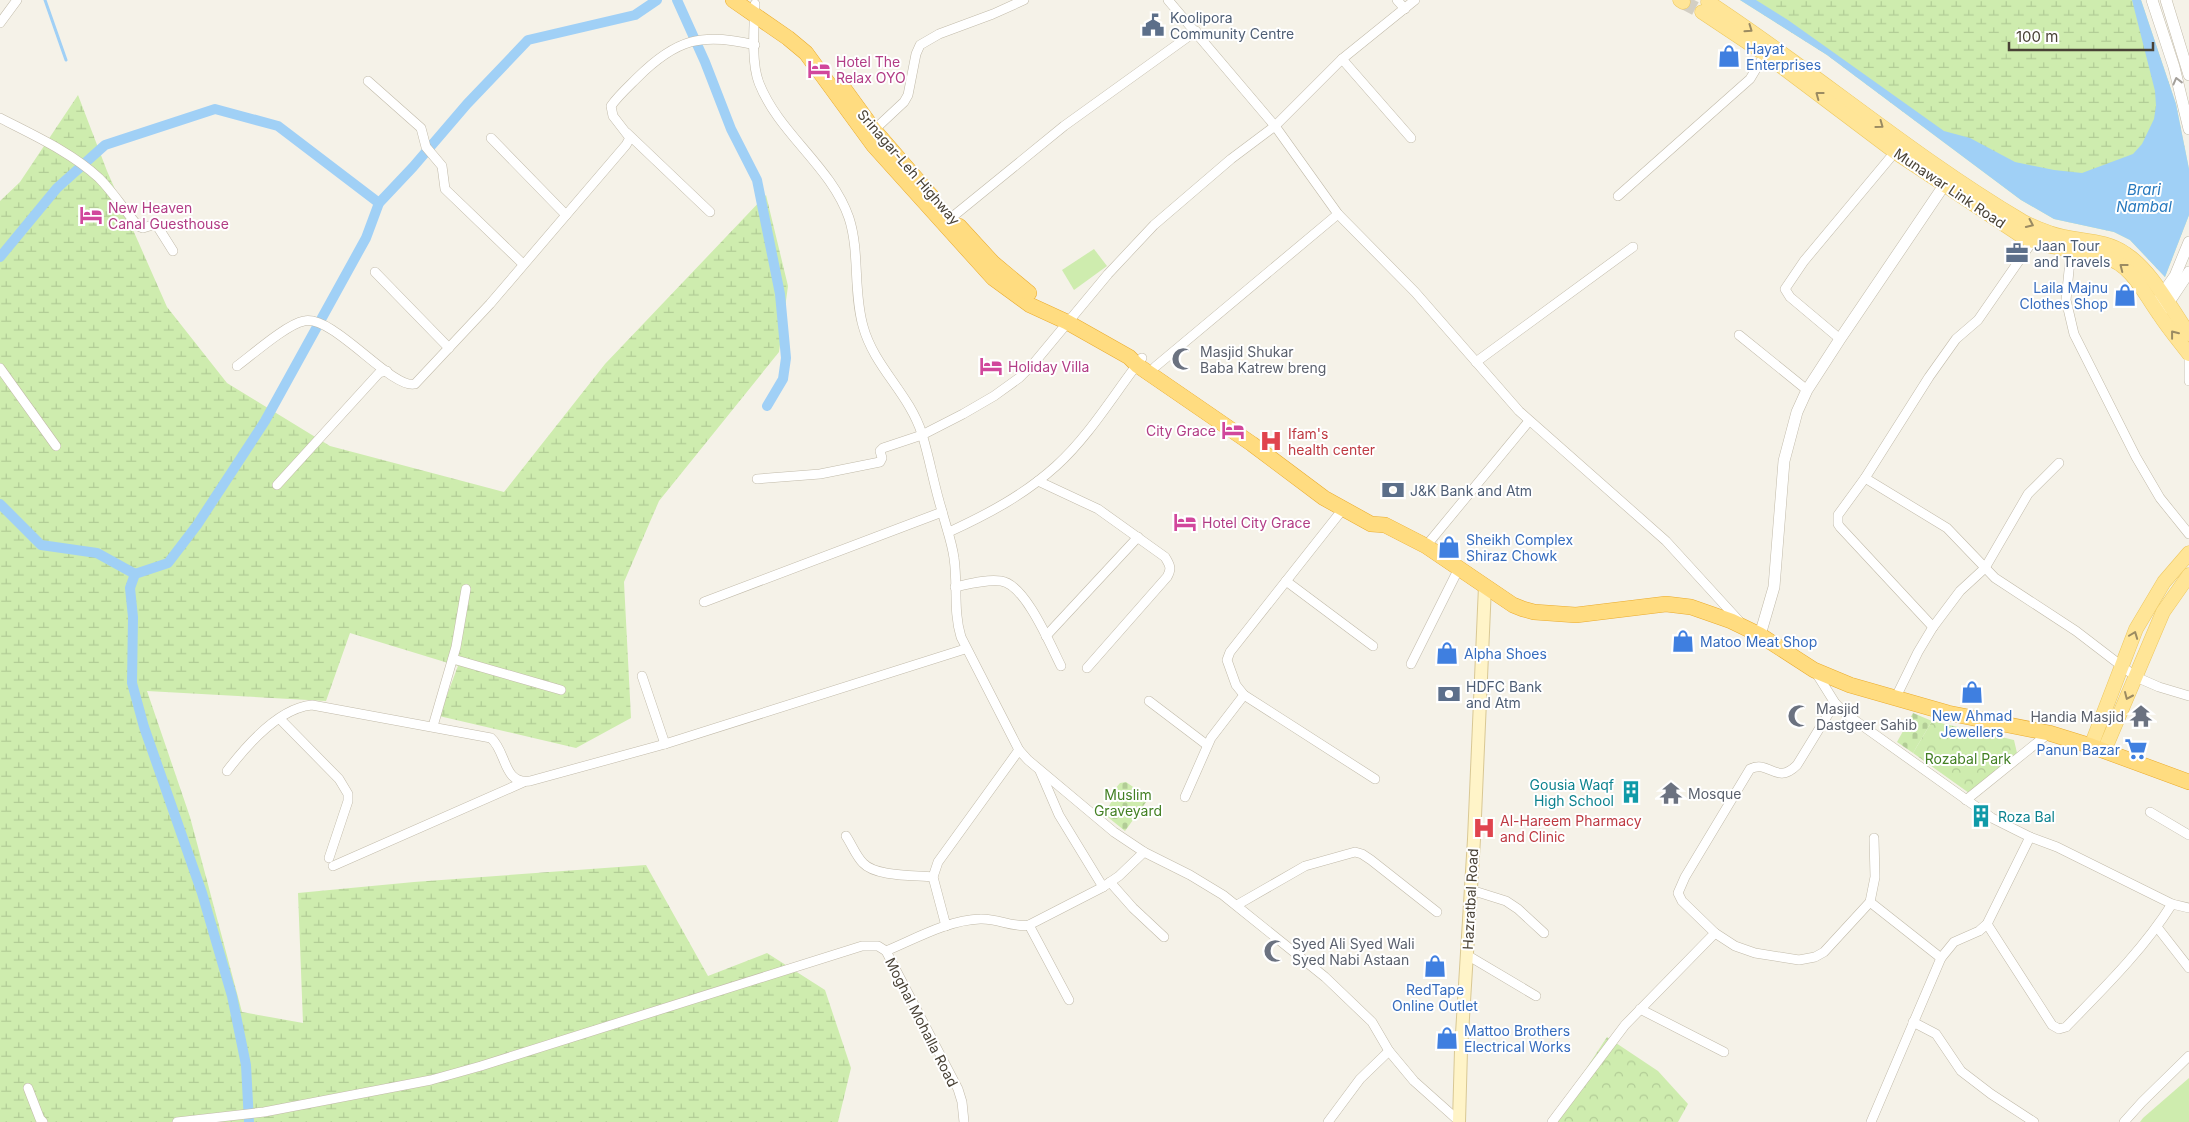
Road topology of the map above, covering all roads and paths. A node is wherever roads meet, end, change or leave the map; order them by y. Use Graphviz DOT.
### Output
graph roads {
  1 [pos="17,0"];
  2 [pos="1024,0"];
  3 [pos="1168,0"];
  4 [pos="1397,0"];
  5 [pos="1415,0"];
  6 [pos="2152,0"];
  7 [pos="2166,0"];
  8 [pos="747,5"];
  9 [pos="1705,7"];
  10 [pos="1406,8"];
  11 [pos="0,23"];
  12 [pos="1196,31"];
  13 [pos="755,45"];
  14 [pos="1768,50"];
  15 [pos="1342,59"];
  16 [pos="2189,75"];
  17 [pos="368,81"];
  18 [pos="0,118"];
  19 [pos="1275,126"];
  20 [pos="2189,128"];
  21 [pos="874,130"];
  22 [pos="627,133"];
  23 [pos="491,138"];
  24 [pos="1411,138"];
  25 [pos="1895,152"];
  26 [pos="1947,181"];
  27 [pos="1618,196"];
  28 [pos="710,212"];
  29 [pos="1338,214"];
  30 [pos="566,215"];
  31 [pos="951,218"];
  32 [pos="2032,242"];
  33 [pos="2189,242"];
  34 [pos="1633,247"];
  35 [pos="173,251"];
  36 [pos="2071,251"];
  37 [pos="523,264"];
  38 [pos="375,272"];
  39 [pos="2189,272"];
  40 [pos="2161,305"];
  41 [pos="1050,314"];
  42 [pos="1067,322"];
  43 [pos="2189,333"];
  44 [pos="1739,335"];
  45 [pos="1840,339"];
  46 [pos="449,348"];
  47 [pos="2189,354"];
  48 [pos="2189,358"];
  49 [pos="1136,360"];
  50 [pos="1476,362"];
  51 [pos="237,366"];
  52 [pos="1155,367"];
  53 [pos="0,368"];
  54 [pos="387,372"];
  55 [pos="2189,381"];
  56 [pos="1807,390"];
  57 [pos="1529,421"];
  58 [pos="922,435"];
  59 [pos="56,446"];
  60 [pos="2059,464"];
  61 [pos="1864,478"];
  62 [pos="756,479"];
  63 [pos="1038,481"];
  64 [pos="277,485"];
  65 [pos="1343,510"];
  66 [pos="942,512"];
  67 [pos="1385,525"];
  68 [pos="949,532"];
  69 [pos="2189,534"];
  70 [pos="1138,537"];
  71 [pos="1426,546"];
  72 [pos="2189,553"];
  73 [pos="1459,568"];
  74 [pos="1985,568"];
  75 [pos="2189,575"];
  76 [pos="1286,581"];
  77 [pos="1485,586"];
  78 [pos="955,587"];
  79 [pos="466,589"];
  80 [pos="704,602"];
  81 [pos="1933,627"];
  82 [pos="1753,632"];
  83 [pos="1046,636"];
  84 [pos="1373,646"];
  85 [pos="965,649"];
  86 [pos="453,659"];
  87 [pos="1411,664"];
  88 [pos="1061,666"];
  89 [pos="2123,667"];
  90 [pos="1087,668"];
  91 [pos="1814,670"];
  92 [pos="642,676"];
  93 [pos="2136,677"];
  94 [pos="561,690"];
  95 [pos="1244,695"];
  96 [pos="2189,696"];
  97 [pos="1895,699"];
  98 [pos="1149,702"];
  99 [pos="1835,703"];
  100 [pos="280,719"];
  101 [pos="433,726"];
  102 [pos="2049,733"];
  103 [pos="665,744"];
  104 [pos="1207,745"];
  105 [pos="2098,748"];
  106 [pos="1019,750"];
  107 [pos="227,771"];
  108 [pos="1040,771"];
  109 [pos="1375,779"];
  110 [pos="524,782"];
  111 [pos="2189,782"];
  112 [pos="1185,798"];
  113 [pos="1966,800"];
  114 [pos="2150,812"];
  115 [pos="2189,835"];
  116 [pos="846,836"];
  117 [pos="2030,837"];
  118 [pos="1874,838"];
  119 [pos="1144,852"];
  120 [pos="933,877"];
  121 [pos="1107,885"];
  122 [pos="1471,890"];
  123 [pos="1870,902"];
  124 [pos="2172,904"];
  125 [pos="1237,905"];
  126 [pos="2189,908"];
  127 [pos="1437,912"];
  128 [pos="1987,924"];
  129 [pos="1029,925"];
  130 [pos="946,926"];
  131 [pos="2157,927"];
  132 [pos="1544,933"];
  133 [pos="1715,933"];
  134 [pos="1164,937"];
  135 [pos="886,951"];
  136 [pos="1467,955"];
  137 [pos="1941,958"];
  138 [pos="2189,968"];
  139 [pos="1536,996"];
  140 [pos="1069,1000"];
  141 [pos="1640,1010"];
  142 [pos="1913,1022"];
  143 [pos="1389,1051"];
  144 [pos="1724,1052"];
  145 [pos="2189,1056"];
  146 [pos="28,1088"];
  147 [pos="43,1122"];
  148 [pos="177,1122"];
  149 [pos="964,1122"];
  150 [pos="1328,1122"];
  151 [pos="1460,1122"];
  152 [pos="1552,1122"];
  153 [pos="1871,1122"];
  154 [pos="2034,1122"];
  155 [pos="2124,1122"];
  1 -- 11 [label="street"];
  2 -- 21 [label="street"];
  3 -- 12 [label="street"];
  4 -- 10 [label="street"];
  5 -- 10 [label="street"];
  20 -- 6 [label="street, one-way"];
  7 -- 16 [label="street"];
  8 -- 13 [label="street"];
  8 -- 21 [label="highway, Srinagar-Leh Highway"];
  8 -- 41 [label="highway"];
  9 -- 14 [label="main road, Munawar Link Road"];
  10 -- 15 [label="street"];
  12 -- 19 [label="street"];
  12 -- 31 [label="street"];
  13 -- 22 [label="street"];
  13 -- 58 [label="street"];
  25 -- 14 [label="main road, Munawar Link Road, one-way"];
  14 -- 26 [label="main road, Munawar Link Road, one-way"];
  14 -- 27 [label="street"];
  15 -- 19 [label="street"];
  15 -- 24 [label="street"];
  17 -- 37 [label="street"];
  18 -- 35 [label="street"];
  19 -- 29 [label="street"];
  19 -- 42 [label="street"];
  21 -- 31 [label="highway, Srinagar-Leh Highway"];
  22 -- 28 [label="street"];
  22 -- 30 [label="street"];
  23 -- 30 [label="street"];
  25 -- 26 [label="main road, Munawar Link Road"];
  25 -- 45 [label="street"];
  26 -- 32 [label="main road, Munawar Link Road"];
  26 -- 40 [label="main road, Munawar Link Road, one-way"];
  26 -- 45 [label="street"];
  29 -- 50 [label="street"];
  29 -- 52 [label="street"];
  30 -- 37 [label="street"];
  31 -- 41 [label="highway, Srinagar-Leh Highway"];
  32 -- 36 [label="main road, Munawar Link Road"];
  32 -- 61 [label="street"];
  33 -- 40 [label="street"];
  34 -- 50 [label="street"];
  40 -- 36 [label="main road, Munawar Link Road, one-way"];
  36 -- 69 [label="street"];
  37 -- 46 [label="street"];
  38 -- 46 [label="street"];
  39 -- 40 [label="street"];
  40 -- 43 [label="main road, Munawar Link Road"];
  47 -- 40 [label="main road, Munawar Link Road, one-way"];
  41 -- 42 [label="highway"];
  42 -- 49 [label="highway"];
  42 -- 58 [label="street"];
  44 -- 56 [label="street"];
  45 -- 56 [label="street"];
  46 -- 54 [label="street"];
  48 -- 55 [label="street"];
  49 -- 52 [label="highway"];
  49 -- 63 [label="street"];
  49 -- 65 [label="highway"];
  50 -- 57 [label="street"];
  51 -- 54 [label="street"];
  52 -- 67 [label="highway"];
  53 -- 59 [label="street"];
  54 -- 64 [label="street"];
  56 -- 82 [label="street"];
  57 -- 71 [label="street"];
  57 -- 82 [label="street"];
  58 -- 62 [label="street"];
  58 -- 66 [label="street"];
  60 -- 74 [label="street"];
  61 -- 74 [label="street"];
  61 -- 81 [label="street"];
  63 -- 68 [label="street"];
  63 -- 70 [label="street"];
  65 -- 67 [label="highway"];
  65 -- 76 [label="street"];
  66 -- 68 [label="street"];
  66 -- 80 [label="street"];
  67 -- 71 [label="highway"];
  68 -- 78 [label="street"];
  70 -- 83 [label="street"];
  70 -- 90 [label="street"];
  71 -- 73 [label="highway"];
  89 -- 72 [label="main road, one-way"];
  73 -- 77 [label="highway"];
  73 -- 87 [label="street"];
  74 -- 81 [label="street"];
  74 -- 89 [label="street"];
  75 -- 93 [label="main road"];
  76 -- 84 [label="street"];
  76 -- 95 [label="street"];
  77 -- 82 [label="highway"];
  77 -- 122 [label="main road, Hazratbal Road"];
  78 -- 83 [label="street"];
  78 -- 85 [label="street"];
  79 -- 86 [label="street"];
  81 -- 97 [label="street"];
  82 -- 91 [label="highway"];
  83 -- 88 [label="street"];
  85 -- 103 [label="street"];
  85 -- 106 [label="street"];
  86 -- 94 [label="street"];
  86 -- 101 [label="street"];
  89 -- 93 [label="street"];
  89 -- 105 [label="main road"];
  91 -- 97 [label="highway"];
  91 -- 99 [label="street"];
  92 -- 103 [label="street"];
  93 -- 96 [label="street"];
  93 -- 105 [label="main road, one-way"];
  95 -- 104 [label="street"];
  95 -- 109 [label="street"];
  97 -- 102 [label="highway"];
  98 -- 104 [label="street"];
  99 -- 113 [label="street"];
  99 -- 133 [label="street"];
  100 -- 101 [label="street"];
  100 -- 107 [label="street"];
  100 -- 110 [label="street"];
  101 -- 110 [label="street"];
  102 -- 105 [label="highway"];
  102 -- 113 [label="street"];
  103 -- 110 [label="street"];
  104 -- 112 [label="street"];
  105 -- 111 [label="highway"];
  106 -- 108 [label="street"];
  106 -- 120 [label="street"];
  108 -- 119 [label="street"];
  108 -- 121 [label="street"];
  113 -- 117 [label="street"];
  114 -- 115 [label="street"];
  116 -- 120 [label="street"];
  117 -- 124 [label="street"];
  117 -- 128 [label="street"];
  118 -- 123 [label="street"];
  119 -- 121 [label="street"];
  119 -- 125 [label="street"];
  120 -- 130 [label="street"];
  121 -- 129 [label="street"];
  121 -- 134 [label="street"];
  122 -- 132 [label="street"];
  122 -- 136 [label="main road, Hazratbal Road"];
  123 -- 133 [label="street"];
  123 -- 137 [label="street"];
  124 -- 126 [label="street"];
  124 -- 131 [label="street"];
  125 -- 127 [label="street"];
  125 -- 143 [label="street"];
  128 -- 131 [label="street"];
  128 -- 137 [label="street"];
  129 -- 130 [label="street"];
  129 -- 140 [label="street"];
  130 -- 135 [label="street"];
  131 -- 138 [label="street"];
  133 -- 141 [label="street"];
  135 -- 148 [label="street"];
  135 -- 149 [label="street, Moghal Mohalla Road"];
  136 -- 139 [label="street"];
  136 -- 151 [label="main road, Hazratbal Road"];
  137 -- 142 [label="street"];
  141 -- 144 [label="street"];
  141 -- 152 [label="street"];
  142 -- 153 [label="street"];
  142 -- 154 [label="street"];
  143 -- 150 [label="street"];
  143 -- 151 [label="street"];
  145 -- 155 [label="street"];
  146 -- 147 [label="street"];
}
